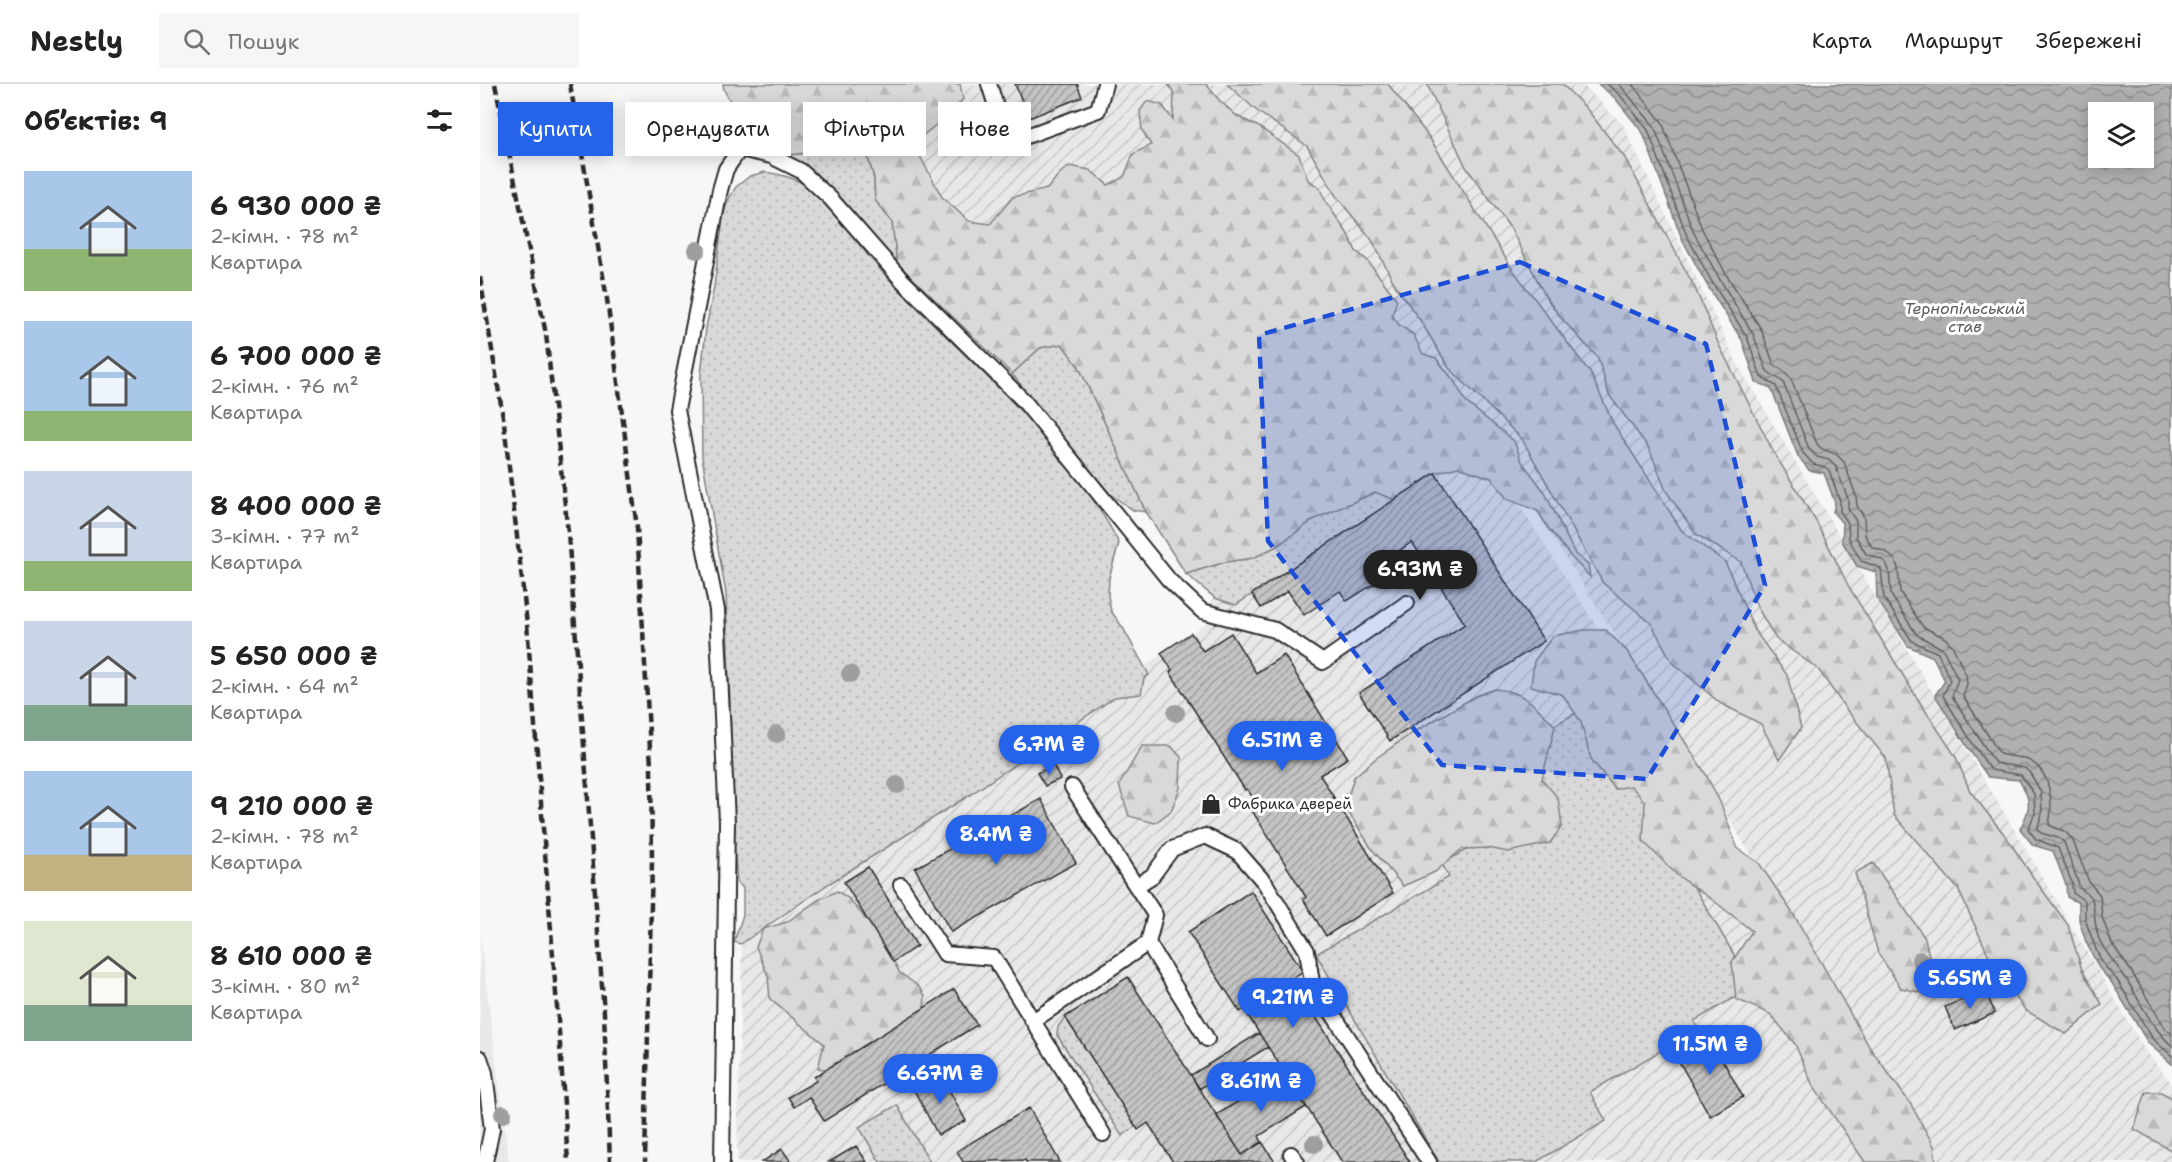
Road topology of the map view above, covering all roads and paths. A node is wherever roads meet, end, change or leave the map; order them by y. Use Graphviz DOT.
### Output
graph roads {
  1 [pos="989,84"];
  2 [pos="1105,84"];
  3 [pos="1407,603"];
  4 [pos="1072,787"];
  5 [pos="901,885"];
  6 [pos="1136,886"];
  7 [pos="1148,944"];
  8 [pos="1033,1021"];
  9 [pos="1207,1040"];
  10 [pos="480,1058"];
  11 [pos="1103,1134"];
  12 [pos="485,1162"];
  13 [pos="722,1162"];
  14 [pos="1429,1162"];
  1 -- 2 [label="lane"];
  3 -- 13 [label="lane"];
  4 -- 6 [label="lane"];
  5 -- 8 [label="lane"];
  6 -- 7 [label="lane"];
  6 -- 14 [label="lane"];
  7 -- 8 [label="lane"];
  7 -- 9 [label="lane"];
  8 -- 11 [label="lane"];
  10 -- 12 [label="lane"];
}
